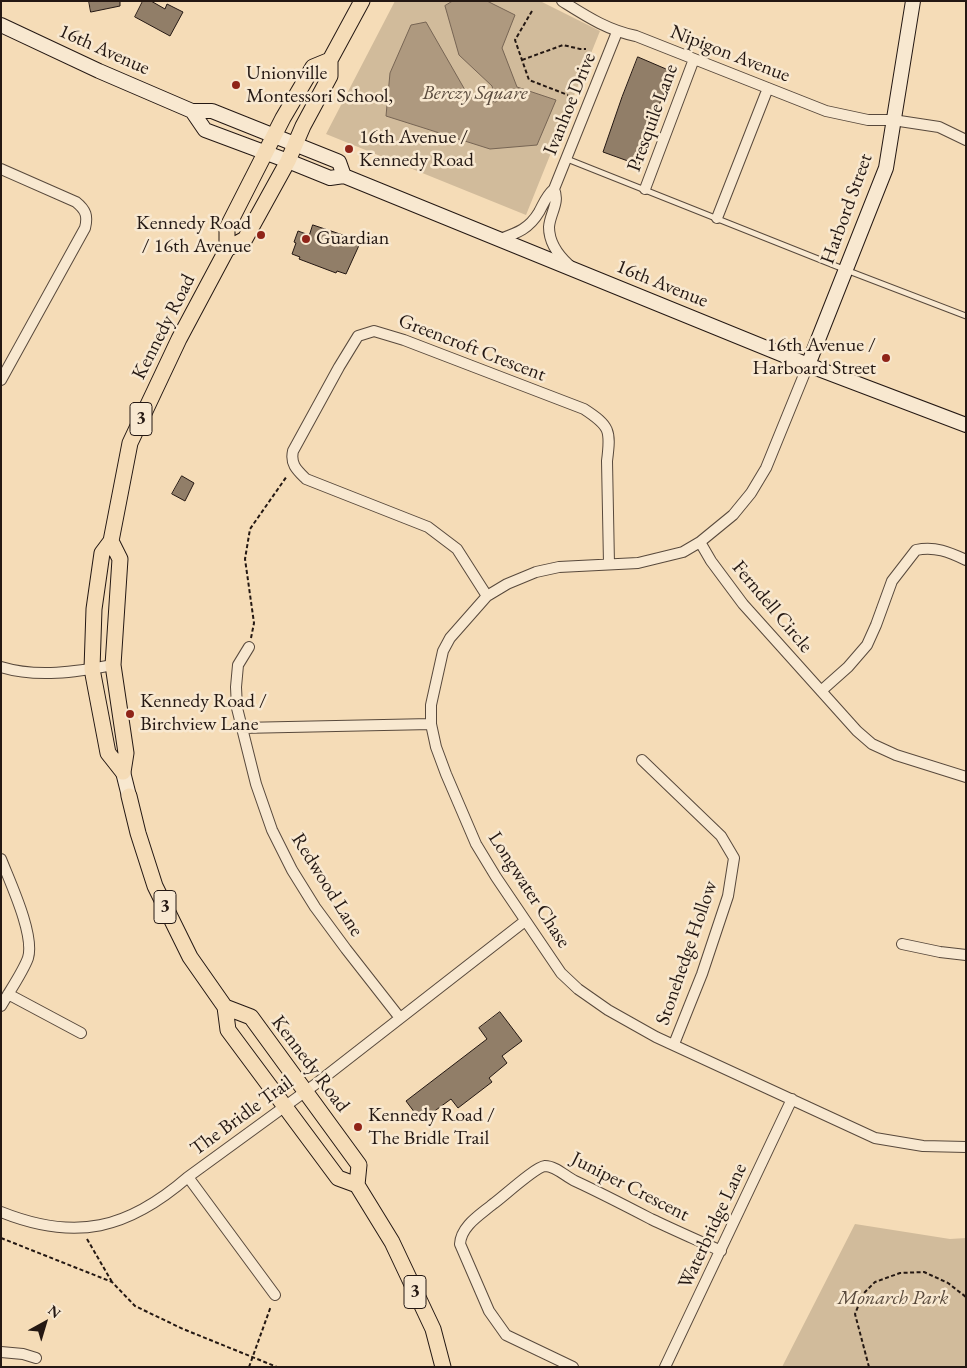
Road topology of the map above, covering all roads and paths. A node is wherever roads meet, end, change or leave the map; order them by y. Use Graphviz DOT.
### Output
graph roads {
  1 [pos="362,1"];
  2 [pos="562,1"];
  3 [pos="913,1"];
  4 [pos="532,11"];
  5 [pos="2,28"];
  6 [pos="617,32"];
  7 [pos="586,49"];
  8 [pos="694,59"];
  9 [pos="330,60"];
  10 [pos="522,60"];
  11 [pos="768,88"];
  12 [pos="568,95"];
  13 [pos="192,111"];
  14 [pos="893,120"];
  15 [pos="274,136"];
  16 [pos="966,140"];
  17 [pos="296,144"];
  18 [pos="265,152"];
  19 [pos="567,159"];
  20 [pos="288,161"];
  21 [pos="1,169"];
  22 [pos="344,176"];
  23 [pos="554,189"];
  24 [pos="645,190"];
  25 [pos="717,218"];
  26 [pos="500,239"];
  27 [pos="227,249"];
  28 [pos="573,269"];
  29 [pos="846,270"];
  30 [pos="966,316"];
  31 [pos="808,365"];
  32 [pos="1,380"];
  33 [pos="966,425"];
  34 [pos="294,466"];
  35 [pos="111,541"];
  36 [pos="700,542"];
  37 [pos="966,560"];
  38 [pos="609,564"];
  39 [pos="487,596"];
  40 [pos="248,647"];
  41 [pos="112,665"];
  42 [pos="1,667"];
  43 [pos="92,669"];
  44 [pos="820,691"];
  45 [pos="432,724"];
  46 [pos="241,728"];
  47 [pos="642,760"];
  48 [pos="123,772"];
  49 [pos="966,777"];
  50 [pos="129,796"];
  51 [pos="1,859"];
  52 [pos="525,921"];
  53 [pos="902,944"];
  54 [pos="966,955"];
  55 [pos="8,994"];
  56 [pos="1,1006"];
  57 [pos="225,1007"];
  58 [pos="400,1018"];
  59 [pos="81,1033"];
  60 [pos="674,1044"];
  61 [pos="305,1092"];
  62 [pos="792,1099"];
  63 [pos="283,1106"];
  64 [pos="966,1147"];
  65 [pos="188,1177"];
  66 [pos="357,1185"];
  67 [pos="1,1212"];
  68 [pos="81,1228"];
  69 [pos="1,1238"];
  70 [pos="721,1251"];
  71 [pos="112,1282"];
  72 [pos="275,1295"];
  73 [pos="966,1297"];
  74 [pos="1,1352"];
  75 [pos="253,1356"];
  76 [pos="36,1358"];
  77 [pos="249,1367"];
  78 [pos="277,1367"];
  79 [pos="443,1367"];
  80 [pos="573,1367"];
  81 [pos="665,1367"];
  82 [pos="869,1367"];
  1 -- 9 [label="main road, Kennedy Road / 3"];
  2 -- 6 [label="street, Nipigon Avenue"];
  3 -- 14 [label="main road, Harbord Street"];
  4 -- 10 [label="path"];
  5 -- 13 [label="main road, 16th Avenue"];
  6 -- 8 [label="street, Nipigon Avenue"];
  6 -- 19 [label="street, Ivanhoe Drive"];
  7 -- 10 [label="path"];
  8 -- 11 [label="street, Nipigon Avenue"];
  8 -- 24 [label="street, Presquile Lane"];
  9 -- 15 [label="main road, Kennedy Road / 3"];
  9 -- 17 [label="main road, Kennedy Road / 3"];
  10 -- 12 [label="path"];
  11 -- 14 [label="street, Nipigon Avenue"];
  11 -- 25 [label="street"];
  13 -- 15 [label="main road, 16th Avenue"];
  13 -- 18 [label="main road, 16th Avenue"];
  14 -- 16 [label="street, Nipigon Avenue"];
  14 -- 29 [label="main road, Harbord Street"];
  15 -- 17 [label="main road, 16th Avenue"];
  15 -- 18 [label="main road, Kennedy Road / 3"];
  17 -- 20 [label="main road, Kennedy Road / 3"];
  17 -- 22 [label="main road, 16th Avenue"];
  18 -- 20 [label="main road, 16th Avenue"];
  18 -- 27 [label="main road, Kennedy Road / 3"];
  19 -- 23 [label="street, Ivanhoe Drive"];
  19 -- 24 [label="lane"];
  20 -- 22 [label="main road, 16th Avenue"];
  20 -- 27 [label="main road, Kennedy Road / 3"];
  21 -- 32 [label="street"];
  22 -- 26 [label="main road, 16th Avenue"];
  23 -- 26 [label="street, Ivanhoe Drive"];
  23 -- 28 [label="street, Ivanhoe Drive"];
  24 -- 25 [label="lane"];
  25 -- 29 [label="lane"];
  26 -- 28 [label="main road, 16th Avenue"];
  27 -- 35 [label="main road, Kennedy Road / 3"];
  28 -- 31 [label="main road, 16th Avenue"];
  29 -- 30 [label="lane"];
  29 -- 31 [label="main road, Harbord Street"];
  31 -- 33 [label="main road, 16th Avenue"];
  31 -- 36 [label="street, Longwater Chase"];
  34 -- 38 [label="street, Greencroft Crescent"];
  34 -- 39 [label="street"];
  34 -- 40 [label="path"];
  35 -- 41 [label="main road, Kennedy Road / 3"];
  35 -- 43 [label="main road, Kennedy Road / 3"];
  36 -- 38 [label="street, Longwater Chase"];
  36 -- 44 [label="street, Ferndell Circle"];
  37 -- 44 [label="street"];
  38 -- 39 [label="street, Longwater Chase"];
  39 -- 45 [label="street, Longwater Chase"];
  40 -- 46 [label="street, Redwood Lane"];
  41 -- 43 [label="street"];
  41 -- 48 [label="main road, Kennedy Road / 3"];
  42 -- 43 [label="street"];
  43 -- 48 [label="main road, Kennedy Road / 3"];
  44 -- 49 [label="street, Ferndell Circle"];
  45 -- 46 [label="street"];
  45 -- 52 [label="street, Longwater Chase"];
  46 -- 58 [label="street, Redwood Lane"];
  47 -- 60 [label="street, Stonehedge Hollow"];
  48 -- 50 [label="main road, Kennedy Road / 3"];
  50 -- 57 [label="main road, Kennedy Road / 3"];
  51 -- 55 [label="street"];
  52 -- 58 [label="street, The Bridle Trail"];
  52 -- 60 [label="street, Longwater Chase"];
  53 -- 54 [label="street"];
  55 -- 56 [label="street"];
  55 -- 59 [label="street"];
  57 -- 61 [label="main road, Kennedy Road / 3"];
  57 -- 63 [label="main road, Kennedy Road / 3"];
  58 -- 61 [label="street, The Bridle Trail"];
  60 -- 62 [label="street, Longwater Chase"];
  61 -- 63 [label="street, The Bridle Trail"];
  61 -- 66 [label="main road, Kennedy Road / 3"];
  62 -- 64 [label="street, Longwater Chase"];
  62 -- 70 [label="street, Waterbridge Lane"];
  63 -- 65 [label="street, The Bridle Trail"];
  63 -- 66 [label="main road, Kennedy Road / 3"];
  65 -- 68 [label="street, The Bridle Trail"];
  65 -- 72 [label="street"];
  66 -- 79 [label="main road, Kennedy Road / 3"];
  67 -- 68 [label="street, The Bridle Trail"];
  68 -- 71 [label="path"];
  69 -- 71 [label="path"];
  70 -- 80 [label="street, Juniper Crescent"];
  70 -- 81 [label="street, Waterbridge Lane"];
  71 -- 75 [label="path"];
  72 -- 75 [label="path"];
  73 -- 82 [label="path"];
  74 -- 76 [label="street"];
  75 -- 77 [label="path"];
  75 -- 78 [label="path"];
}
